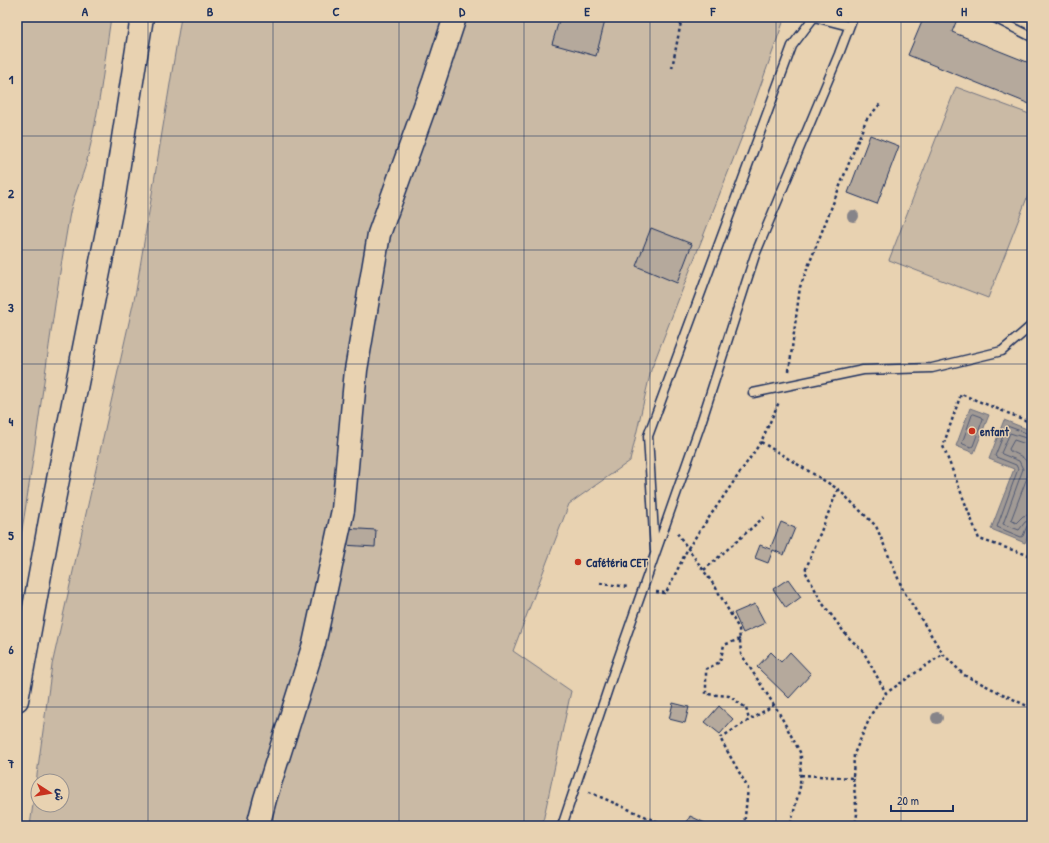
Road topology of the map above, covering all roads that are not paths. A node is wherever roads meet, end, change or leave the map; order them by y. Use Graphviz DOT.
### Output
graph roads {
  1 [pos="142,17"];
  2 [pos="454,17"];
  3 [pos="852,17"];
  4 [pos="993,17"];
  5 [pos="849,26"];
  6 [pos="1032,37"];
  7 [pos="1032,326"];
  8 [pos="753,393"];
  9 [pos="655,555"];
  10 [pos="17,700"];
  11 [pos="258,826"];
  12 [pos="562,826"];
  1 -- 10 [label="street"];
  2 -- 11 [label="street"];
  3 -- 5 [label="lane"];
  4 -- 6 [label="lane"];
  5 -- 9 [label="lane"];
  5 -- 9 [label="lane"];
  7 -- 8 [label="lane"];
  9 -- 12 [label="lane"];
}
